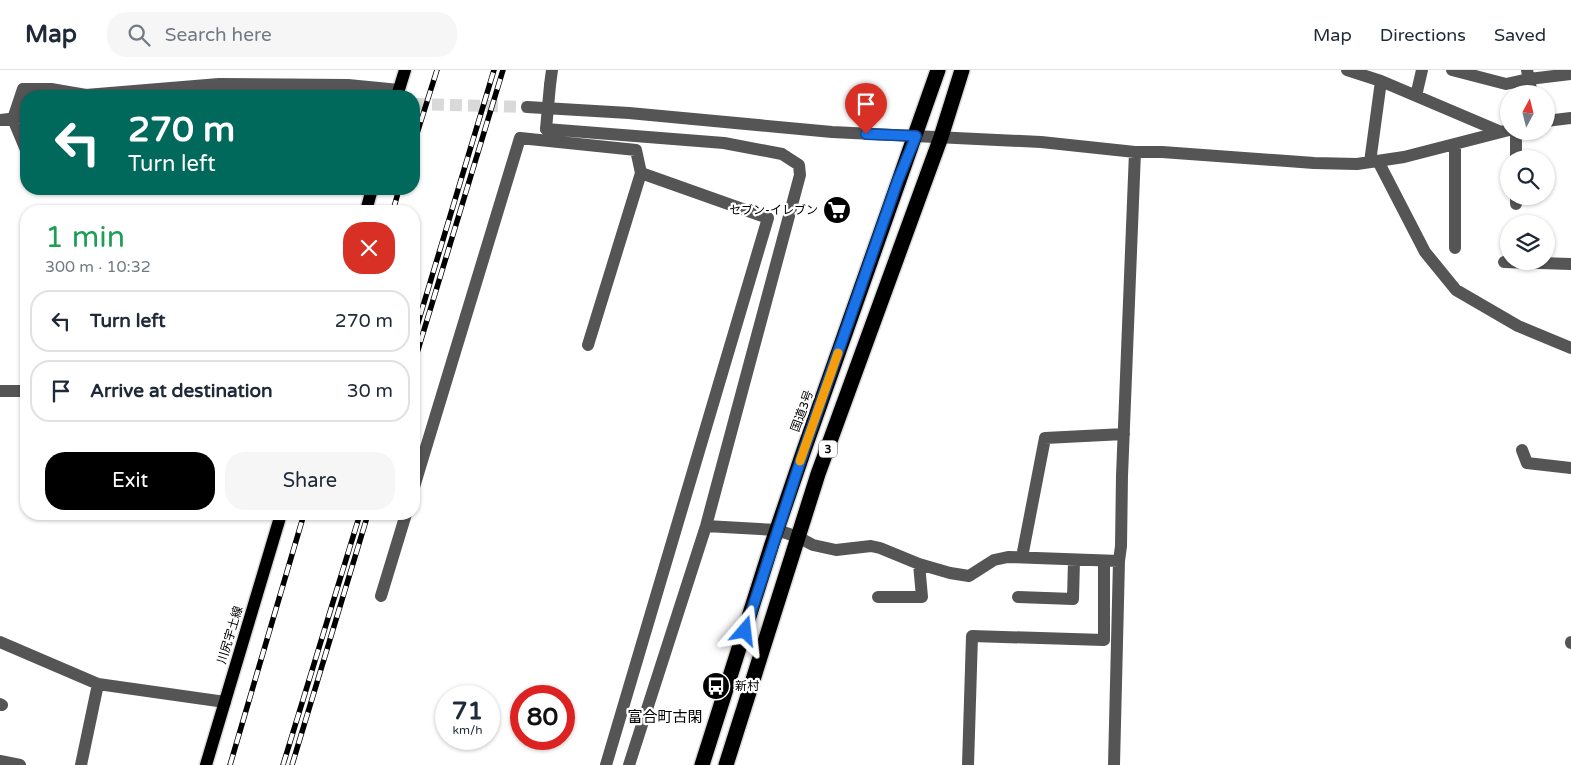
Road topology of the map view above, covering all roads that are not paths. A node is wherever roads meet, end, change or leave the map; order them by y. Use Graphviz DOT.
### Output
graph roads {
  1 [pos="405,70"];
  2 [pos="552,70"];
  3 [pos="938,70"];
  4 [pos="962,70"];
  5 [pos="1347,70"];
  6 [pos="1422,70"];
  7 [pos="1452,70"];
  8 [pos="1528,74"];
  9 [pos="1571,74"];
  10 [pos="1381,81"];
  11 [pos="23,90"];
  12 [pos="57,90"];
  13 [pos="146,90"];
  14 [pos="379,90"];
  15 [pos="399,90"];
  16 [pos="1416,96"];
  17 [pos="527,107"];
  18 [pos="20,118"];
  19 [pos="1571,118"];
  20 [pos="0,120"];
  21 [pos="1555,120"];
  22 [pos="1500,129"];
  23 [pos="1500,132"];
  24 [pos="916,136"];
  25 [pos="941,137"];
  26 [pos="1455,145"];
  27 [pos="1135,152"];
  28 [pos="1374,162"];
  29 [pos="641,173"];
  30 [pos="1455,248"];
  31 [pos="1555,264"];
  32 [pos="1571,264"];
  33 [pos="732,341"];
  34 [pos="588,345"];
  35 [pos="754,347"];
  36 [pos="1571,348"];
  37 [pos="0,391"];
  38 [pos="20,391"];
  39 [pos="1124,434"];
  40 [pos="1522,450"];
  41 [pos="420,467"];
  42 [pos="1571,468"];
  43 [pos="279,520"];
  44 [pos="404,520"];
  45 [pos="706,526"];
  46 [pos="777,530"];
  47 [pos="798,537"];
  48 [pos="1022,557"];
  49 [pos="1074,560"];
  50 [pos="1104,561"];
  51 [pos="1119,561"];
  52 [pos="919,564"];
  53 [pos="380,596"];
  54 [pos="878,597"];
  55 [pos="1018,597"];
  56 [pos="0,642"];
  57 [pos="98,684"];
  58 [pos="225,702"];
  59 [pos="0,761"];
  60 [pos="20,765"];
  61 [pos="81,765"];
  62 [pos="206,765"];
  63 [pos="606,765"];
  64 [pos="629,765"];
  65 [pos="702,765"];
  66 [pos="726,765"];
  67 [pos="968,765"];
  68 [pos="1114,765"];
  1 -- 15 [label="main road"];
  2 -- 35 [label="street, bridge"];
  3 -- 24 [label="highway, 国道3号 / 3"];
  4 -- 25 [label="highway, 3"];
  5 -- 10 [label="street"];
  6 -- 16 [label="street"];
  7 -- 8 [label="street"];
  8 -- 9 [label="street"];
  10 -- 16 [label="street"];
  10 -- 28 [label="street"];
  11 -- 12 [label="street"];
  13 -- 14 [label="street"];
  16 -- 22 [label="street"];
  17 -- 24 [label="street"];
  18 -- 20 [label="street"];
  19 -- 21 [label="street"];
  23 -- 26 [label="street"];
  24 -- 25 [label="street"];
  24 -- 46 [label="highway, 国道3号 / 3"];
  25 -- 27 [label="street"];
  25 -- 47 [label="highway, 3"];
  26 -- 28 [label="street"];
  26 -- 30 [label="street"];
  27 -- 28 [label="street"];
  27 -- 39 [label="street"];
  28 -- 36 [label="street"];
  29 -- 33 [label="street"];
  29 -- 34 [label="street"];
  29 -- 41 [label="street"];
  31 -- 32 [label="street"];
  33 -- 35 [label="street"];
  33 -- 63 [label="street"];
  35 -- 45 [label="street"];
  37 -- 38 [label="street"];
  39 -- 48 [label="street"];
  39 -- 51 [label="street"];
  40 -- 42 [label="street"];
  43 -- 58 [label="main road, 川尻宇土線"];
  44 -- 53 [label="street"];
  45 -- 46 [label="street"];
  45 -- 64 [label="street"];
  46 -- 47 [label="street"];
  46 -- 65 [label="highway, 国道3号 / 3"];
  47 -- 52 [label="street"];
  47 -- 66 [label="highway, 3"];
  48 -- 49 [label="street"];
  48 -- 52 [label="street"];
  49 -- 50 [label="street"];
  49 -- 55 [label="street"];
  50 -- 51 [label="street"];
  50 -- 67 [label="street"];
  51 -- 68 [label="street"];
  52 -- 54 [label="street"];
  56 -- 57 [label="street"];
  57 -- 58 [label="street"];
  57 -- 61 [label="street"];
  58 -- 62 [label="main road, 川尻宇土線"];
  59 -- 60 [label="street"];
}
